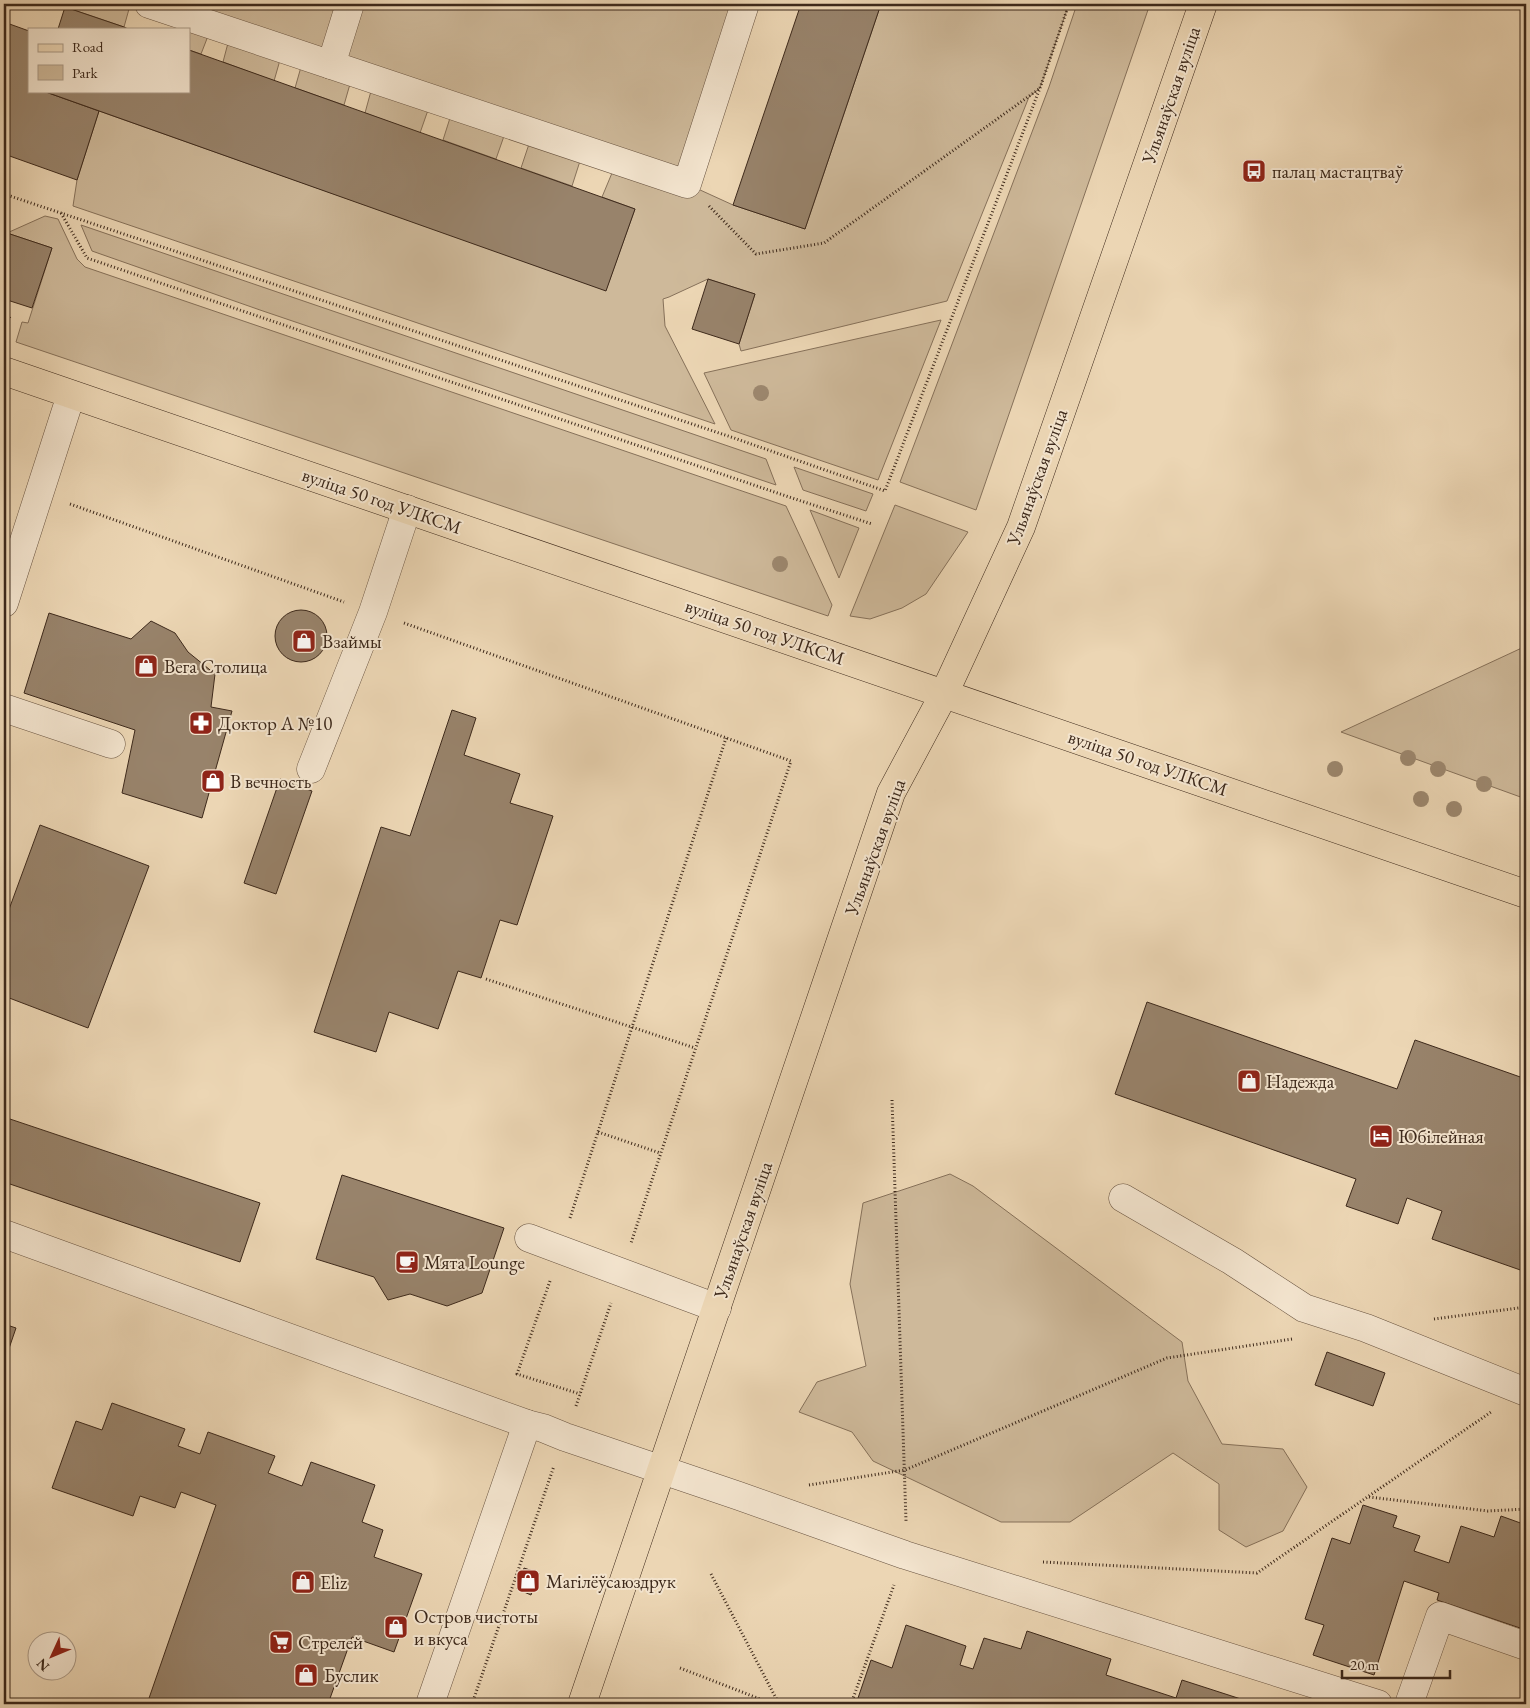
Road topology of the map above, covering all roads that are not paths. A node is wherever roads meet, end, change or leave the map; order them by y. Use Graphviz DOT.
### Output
graph roads {
  1 [pos="149,4"];
  2 [pos="350,4"];
  3 [pos="745,4"];
  4 [pos="1203,4"];
  5 [pos="331,64"];
  6 [pos="4,371"];
  7 [pos="71,395"];
  8 [pos="407,509"];
  9 [pos="4,603"];
  10 [pos="944,694"];
  11 [pos="4,708"];
  12 [pos="110,744"];
  13 [pos="310,769"];
  14 [pos="1526,894"];
  15 [pos="1123,1198"];
  16 [pos="4,1234"];
  17 [pos="529,1238"];
  18 [pos="716,1308"];
  19 [pos="1524,1391"];
  20 [pos="527,1424"];
  21 [pos="662,1470"];
  22 [pos="1526,1646"];
  23 [pos="1365,1702"];
  24 [pos="430,1704"];
  25 [pos="582,1704"];
  26 [pos="1410,1704"];
  1 -- 5 [label="lane"];
  2 -- 5 [label="lane"];
  3 -- 5 [label="lane"];
  4 -- 10 [label="main road, Ульянаўская вуліца"];
  6 -- 7 [label="main road, вуліца 50 год УЛКСМ"];
  7 -- 8 [label="main road, вуліца 50 год УЛКСМ"];
  7 -- 9 [label="lane"];
  8 -- 10 [label="main road, вуліца 50 год УЛКСМ"];
  8 -- 13 [label="lane"];
  10 -- 14 [label="main road, вуліца 50 год УЛКСМ"];
  10 -- 18 [label="main road, Ульянаўская вуліца"];
  11 -- 12 [label="lane"];
  15 -- 19 [label="lane"];
  16 -- 20 [label="lane"];
  17 -- 18 [label="lane"];
  18 -- 21 [label="main road, Ульянаўская вуліца"];
  20 -- 21 [label="lane"];
  20 -- 24 [label="lane"];
  21 -- 23 [label="lane"];
  21 -- 25 [label="main road, Ульянаўская вуліца"];
  22 -- 26 [label="lane"];
}
